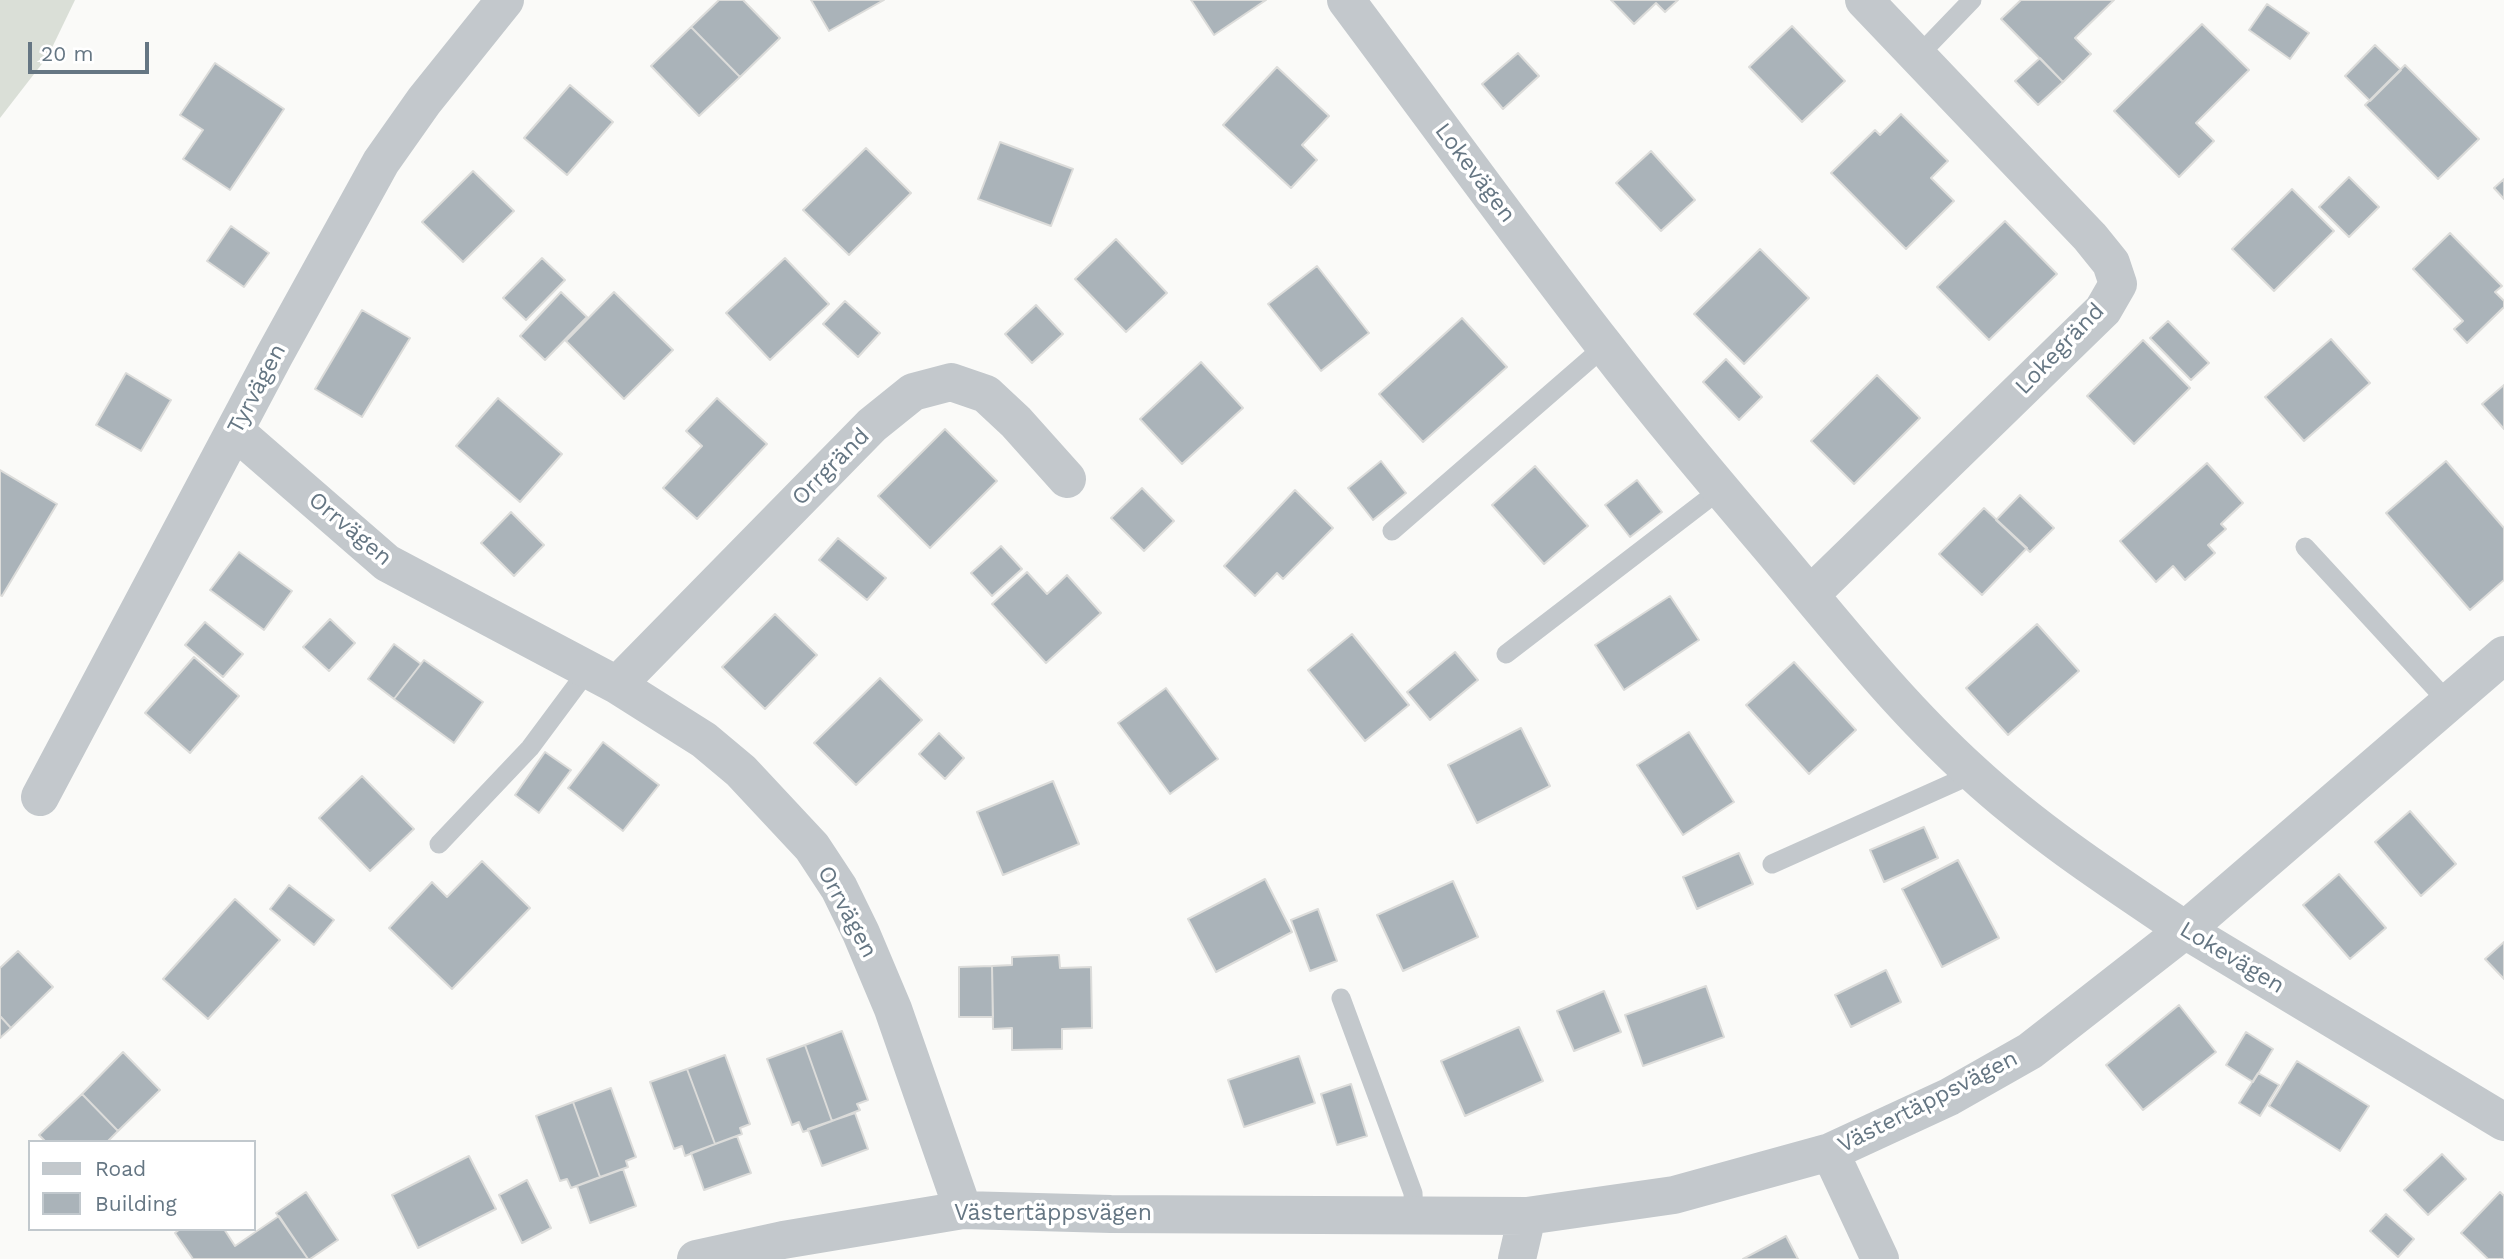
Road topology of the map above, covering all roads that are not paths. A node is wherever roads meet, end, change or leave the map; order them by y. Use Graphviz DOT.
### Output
graph roads {
  1 [pos="505,0"];
  2 [pos="1346,0"];
  3 [pos="1864,0"];
  4 [pos="1972,0"];
  5 [pos="1918,56"];
  6 [pos="1605,346"];
  7 [pos="235,431"];
  8 [pos="1067,479"];
  9 [pos="1721,489"];
  10 [pos="1392,531"];
  11 [pos="2305,547"];
  12 [pos="1810,595"];
  13 [pos="1506,654"];
  14 [pos="2504,655"];
  15 [pos="602,678"];
  16 [pos="2449,703"];
  17 [pos="1973,774"];
  18 [pos="40,797"];
  19 [pos="439,844"];
  20 [pos="1772,864"];
  21 [pos="2185,930"];
  22 [pos="1341,998"];
  23 [pos="2504,1122"];
  24 [pos="1830,1152"];
  25 [pos="962,1210"];
  26 [pos="1414,1214"];
  27 [pos="1527,1216"];
  28 [pos="696,1259"];
  29 [pos="1517,1259"];
  30 [pos="1880,1259"];
  1 -- 7 [label="street, Tyrvägen"];
  2 -- 6 [label="street, Lokevägen"];
  3 -- 5 [label="street, Lokegränd"];
  4 -- 5 [label="lane"];
  5 -- 12 [label="street, Lokegränd"];
  6 -- 9 [label="street, Lokevägen"];
  6 -- 10 [label="lane"];
  7 -- 15 [label="street, Orrvägen"];
  7 -- 18 [label="street, Tyrvägen"];
  8 -- 15 [label="street, Orrgränd"];
  9 -- 12 [label="street, Lokevägen"];
  9 -- 13 [label="lane"];
  11 -- 16 [label="lane"];
  12 -- 17 [label="street, Lokevägen"];
  14 -- 16 [label="street, Västertäppsvägen"];
  15 -- 19 [label="lane"];
  15 -- 25 [label="street, Orrvägen"];
  16 -- 21 [label="street, Västertäppsvägen"];
  17 -- 20 [label="lane"];
  17 -- 21 [label="street, Lokevägen"];
  21 -- 23 [label="street, Lokevägen"];
  21 -- 24 [label="street, Västertäppsvägen"];
  22 -- 26 [label="lane"];
  24 -- 27 [label="street, Västertäppsvägen"];
  24 -- 30 [label="street"];
  25 -- 26 [label="street, Västertäppsvägen"];
  25 -- 28 [label="street, Västertäppsvägen"];
  26 -- 27 [label="street, Västertäppsvägen"];
  27 -- 29 [label="street"];
}
